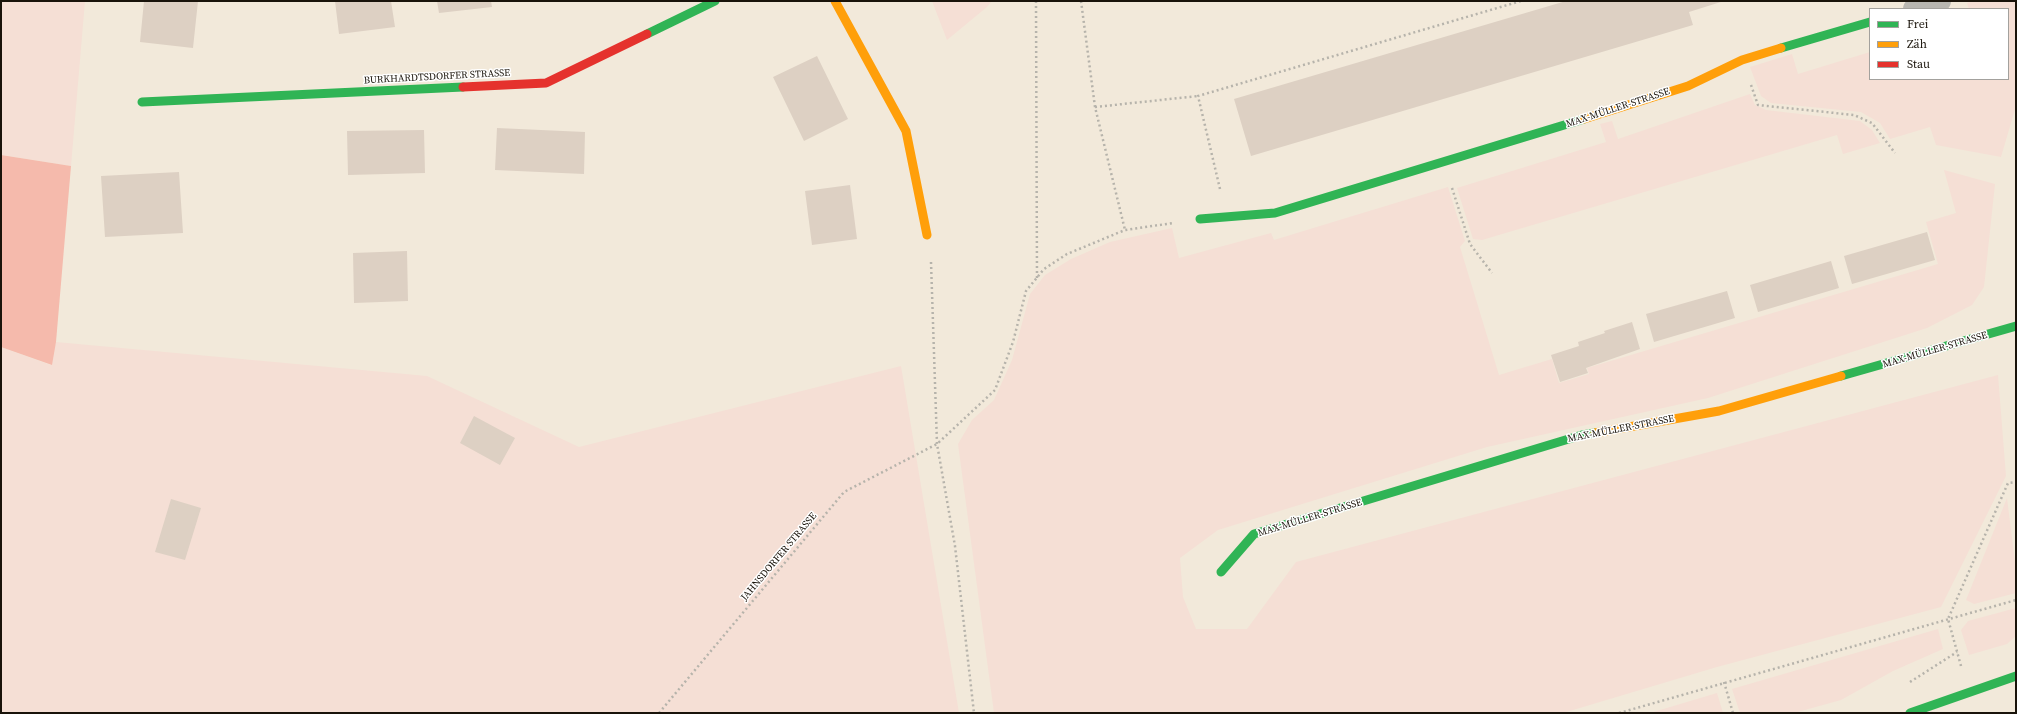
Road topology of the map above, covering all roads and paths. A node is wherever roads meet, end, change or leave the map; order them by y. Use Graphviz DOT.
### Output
graph roads {
  1 [pos="715,1"];
  2 [pos="835,1"];
  3 [pos="1036,1"];
  4 [pos="1082,1"];
  5 [pos="1521,1"];
  6 [pos="1940,1"];
  7 [pos="1917,8"];
  8 [pos="1869,22"];
  9 [pos="1742,60"];
  10 [pos="1198,96"];
  11 [pos="142,102"];
  12 [pos="1095,108"];
  13 [pos="1895,153"];
  14 [pos="1452,186"];
  15 [pos="1227,217"];
  16 [pos="1200,219"];
  17 [pos="1125,230"];
  18 [pos="927,235"];
  19 [pos="1492,273"];
  20 [pos="1037,278"];
  21 [pos="2016,326"];
  22 [pos="937,444"];
  23 [pos="2016,482"];
  24 [pos="1221,572"];
  25 [pos="2016,600"];
  26 [pos="1948,619"];
  27 [pos="1957,652"];
  28 [pos="2016,676"];
  29 [pos="1724,682"];
  30 [pos="1904,686"];
  31 [pos="1968,692"];
  32 [pos="659,713"];
  33 [pos="974,713"];
  34 [pos="1619,713"];
  35 [pos="1733,713"];
  36 [pos="1910,713"];
  1 -- 11 [label="street, BURKHARDTSDORFER STRASSE"];
  2 -- 18 [label="street"];
  3 -- 20 [label="path"];
  4 -- 12 [label="path"];
  5 -- 10 [label="path"];
  6 -- 7 [label="street"];
  8 -- 9 [label="street, MAX-MÜLLER-STRASSE"];
  9 -- 13 [label="path"];
  9 -- 15 [label="street, MAX-MÜLLER-STRASSE"];
  10 -- 12 [label="path"];
  10 -- 15 [label="path"];
  12 -- 17 [label="path"];
  14 -- 19 [label="path"];
  15 -- 16 [label="street, MAX-MÜLLER-STRASSE"];
  16 -- 17 [label="path, JAHNSDORFER STRASSE"];
  17 -- 20 [label="path, JAHNSDORFER STRASSE"];
  18 -- 22 [label="path"];
  20 -- 22 [label="path, JAHNSDORFER STRASSE"];
  21 -- 24 [label="street, MAX-MÜLLER-STRASSE"];
  22 -- 32 [label="path, JAHNSDORFER STRASSE"];
  22 -- 33 [label="path"];
  23 -- 26 [label="path"];
  25 -- 26 [label="path"];
  26 -- 27 [label="path"];
  26 -- 29 [label="path"];
  27 -- 30 [label="path"];
  27 -- 31 [label="path"];
  28 -- 31 [label="street"];
  29 -- 34 [label="path"];
  29 -- 35 [label="path"];
  31 -- 36 [label="street"];
}
